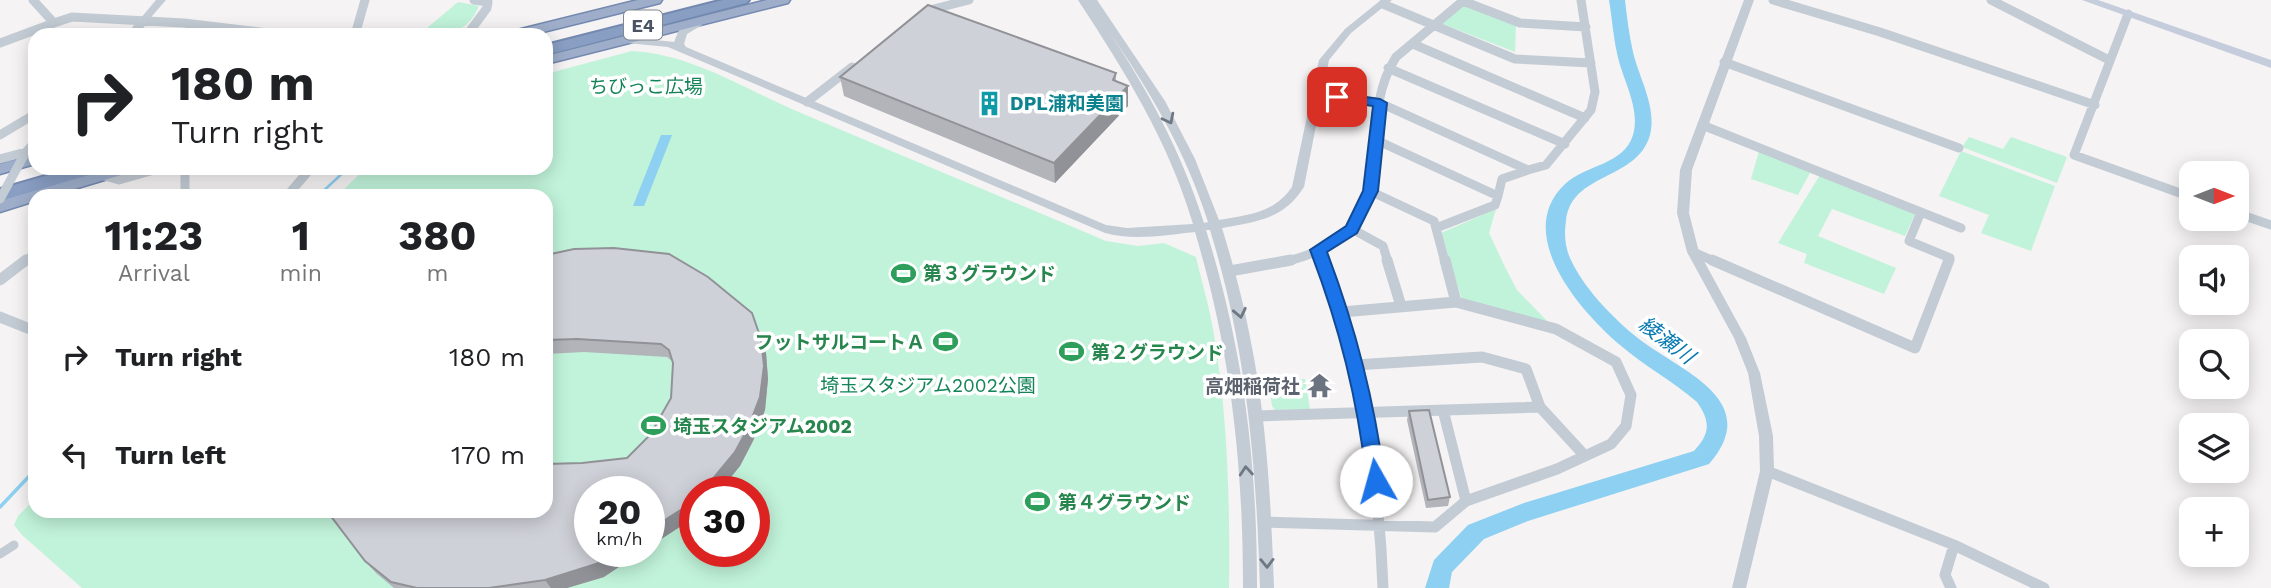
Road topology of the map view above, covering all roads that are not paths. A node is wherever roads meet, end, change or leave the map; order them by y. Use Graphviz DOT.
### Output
graph roads {
  1 [pos="33,0"];
  2 [pos="161,0"];
  3 [pos="365,0"];
  4 [pos="474,0"];
  5 [pos="655,0"];
  6 [pos="698,0"];
  7 [pos="741,0"];
  8 [pos="783,0"];
  9 [pos="969,0"];
  10 [pos="1083,0"];
  11 [pos="1092,0"];
  12 [pos="1463,0"];
  13 [pos="1581,0"];
  14 [pos="1749,0"];
  15 [pos="1773,0"];
  16 [pos="1992,0"];
  17 [pos="2087,0"];
  18 [pos="1381,1"];
  19 [pos="920,13"];
  20 [pos="2127,14"];
  21 [pos="710,19"];
  22 [pos="143,20"];
  23 [pos="54,23"];
  24 [pos="1433,25"];
  25 [pos="1586,27"];
  26 [pos="40,28"];
  27 [pos="137,28"];
  28 [pos="219,28"];
  29 [pos="357,28"];
  30 [pos="472,28"];
  31 [pos="542,28"];
  32 [pos="28,33"];
  33 [pos="553,36"];
  34 [pos="627,40"];
  35 [pos="0,43"];
  36 [pos="1413,44"];
  37 [pos="553,48"];
  38 [pos="682,49"];
  39 [pos="553,58"];
  40 [pos="2109,60"];
  41 [pos="859,62"];
  42 [pos="1724,62"];
  43 [pos="1591,63"];
  44 [pos="2271,64"];
  45 [pos="1388,68"];
  46 [pos="1316,95"];
  47 [pos="807,102"];
  48 [pos="1380,103"];
  49 [pos="2095,106"];
  50 [pos="28,118"];
  51 [pos="1585,118"];
  52 [pos="1702,125"];
  53 [pos="0,135"];
  54 [pos="1376,140"];
  55 [pos="1565,144"];
  56 [pos="1959,149"];
  57 [pos="28,156"];
  58 [pos="0,159"];
  59 [pos="0,169"];
  60 [pos="1528,170"];
  61 [pos="28,174"];
  62 [pos="85,175"];
  63 [pos="88,175"];
  64 [pos="105,175"];
  65 [pos="136,175"];
  66 [pos="305,175"];
  67 [pos="0,182"];
  68 [pos="31,189"];
  69 [pos="48,189"];
  70 [pos="292,189"];
  71 [pos="28,190"];
  72 [pos="1370,191"];
  73 [pos="2179,193"];
  74 [pos="28,196"];
  75 [pos="1498,196"];
  76 [pos="0,197"];
  77 [pos="0,206"];
  78 [pos="1921,212"];
  79 [pos="2249,217"];
  80 [pos="1216,223"];
  81 [pos="2271,225"];
  82 [pos="1199,226"];
  83 [pos="1436,228"];
  84 [pos="1961,228"];
  85 [pos="1352,229"];
  86 [pos="1318,250"];
  87 [pos="1693,253"];
  88 [pos="28,259"];
  89 [pos="1230,271"];
  90 [pos="0,280"];
  91 [pos="1456,302"];
  92 [pos="1401,306"];
  93 [pos="1342,312"];
  94 [pos="0,317"];
  95 [pos="28,328"];
  96 [pos="1355,365"];
  97 [pos="1540,407"];
  98 [pos="1443,410"];
  99 [pos="1367,412"];
  100 [pos="1257,416"];
  101 [pos="1585,456"];
  102 [pos="1767,471"];
  103 [pos="1466,501"];
  104 [pos="1265,522"];
  105 [pos="1382,526"];
  106 [pos="15,545"];
  107 [pos="1954,545"];
  108 [pos="0,554"];
  109 [pos="1250,588"];
  110 [pos="1267,588"];
  111 [pos="1383,588"];
  112 [pos="1739,588"];
  113 [pos="1951,588"];
  114 [pos="2044,588"];
  1 -- 23 [label="street"];
  2 -- 22 [label="street"];
  3 -- 29 [label="street"];
  4 -- 30 [label="street"];
  5 -- 31 [label="highway"];
  6 -- 33 [label="highway, E4"];
  7 -- 37 [label="highway, E4"];
  8 -- 21 [label="highway"];
  9 -- 19 [label="street"];
  10 -- 82 [label="street"];
  11 -- 80 [label="street, one-way"];
  12 -- 24 [label="street"];
  12 -- 25 [label="street"];
  13 -- 25 [label="street"];
  14 -- 42 [label="street"];
  15 -- 49 [label="street"];
  16 -- 40 [label="street"];
  17 -- 20 [label="main road"];
  18 -- 24 [label="street"];
  18 -- 46 [label="street"];
  20 -- 40 [label="street"];
  20 -- 44 [label="main road"];
  21 -- 34 [label="highway"];
  21 -- 38 [label="street"];
  22 -- 23 [label="street"];
  22 -- 27 [label="street"];
  22 -- 28 [label="street"];
  23 -- 26 [label="street"];
  24 -- 36 [label="street"];
  24 -- 43 [label="street"];
  25 -- 43 [label="street"];
  32 -- 35 [label="street"];
  34 -- 38 [label="street"];
  34 -- 39 [label="highway"];
  36 -- 45 [label="street"];
  36 -- 51 [label="street"];
  38 -- 47 [label="street"];
  40 -- 49 [label="street"];
  41 -- 47 [label="street"];
  42 -- 52 [label="street"];
  42 -- 56 [label="street"];
  43 -- 51 [label="street"];
  45 -- 48 [label="street"];
  45 -- 55 [label="street"];
  46 -- 48 [label="street"];
  46 -- 80 [label="street"];
  47 -- 82 [label="street"];
  48 -- 54 [label="street"];
  48 -- 60 [label="street"];
  49 -- 73 [label="street"];
  50 -- 53 [label="street"];
  51 -- 55 [label="street"];
  52 -- 78 [label="street"];
  52 -- 87 [label="street"];
  54 -- 72 [label="street"];
  54 -- 75 [label="street"];
  55 -- 60 [label="street"];
  57 -- 58 [label="street"];
  57 -- 59 [label="highway"];
  57 -- 76 [label="street, bridge"];
  60 -- 75 [label="street"];
  61 -- 67 [label="highway"];
  62 -- 68 [label="highway"];
  63 -- 69 [label="highway"];
  64 -- 65 [label="street"];
  66 -- 70 [label="street"];
  71 -- 76 [label="highway"];
  72 -- 83 [label="street"];
  72 -- 85 [label="street"];
  74 -- 77 [label="highway"];
  75 -- 83 [label="street"];
  78 -- 84 [label="street"];
  78 -- 87 [label="street"];
  79 -- 81 [label="street"];
  80 -- 82 [label="street"];
  80 -- 89 [label="street"];
  109 -- 82 [label="street, one-way"];
  83 -- 91 [label="street"];
  85 -- 86 [label="street"];
  85 -- 92 [label="street"];
  86 -- 89 [label="street"];
  86 -- 93 [label="street"];
  87 -- 102 [label="street"];
  88 -- 90 [label="street"];
  89 -- 100 [label="street, one-way"];
  91 -- 92 [label="street"];
  91 -- 101 [label="street"];
  92 -- 93 [label="street"];
  93 -- 96 [label="street"];
  94 -- 95 [label="street"];
  96 -- 97 [label="street"];
  96 -- 99 [label="street"];
  97 -- 98 [label="street"];
  97 -- 101 [label="street"];
  98 -- 99 [label="street"];
  98 -- 103 [label="street"];
  99 -- 100 [label="street"];
  99 -- 105 [label="street"];
  100 -- 104 [label="street"];
  101 -- 103 [label="street"];
  102 -- 107 [label="street"];
  102 -- 112 [label="street"];
  103 -- 105 [label="street"];
  104 -- 105 [label="street"];
  104 -- 110 [label="street, one-way"];
  105 -- 111 [label="street"];
  106 -- 108 [label="street"];
  107 -- 113 [label="street"];
  107 -- 114 [label="street"];
}
